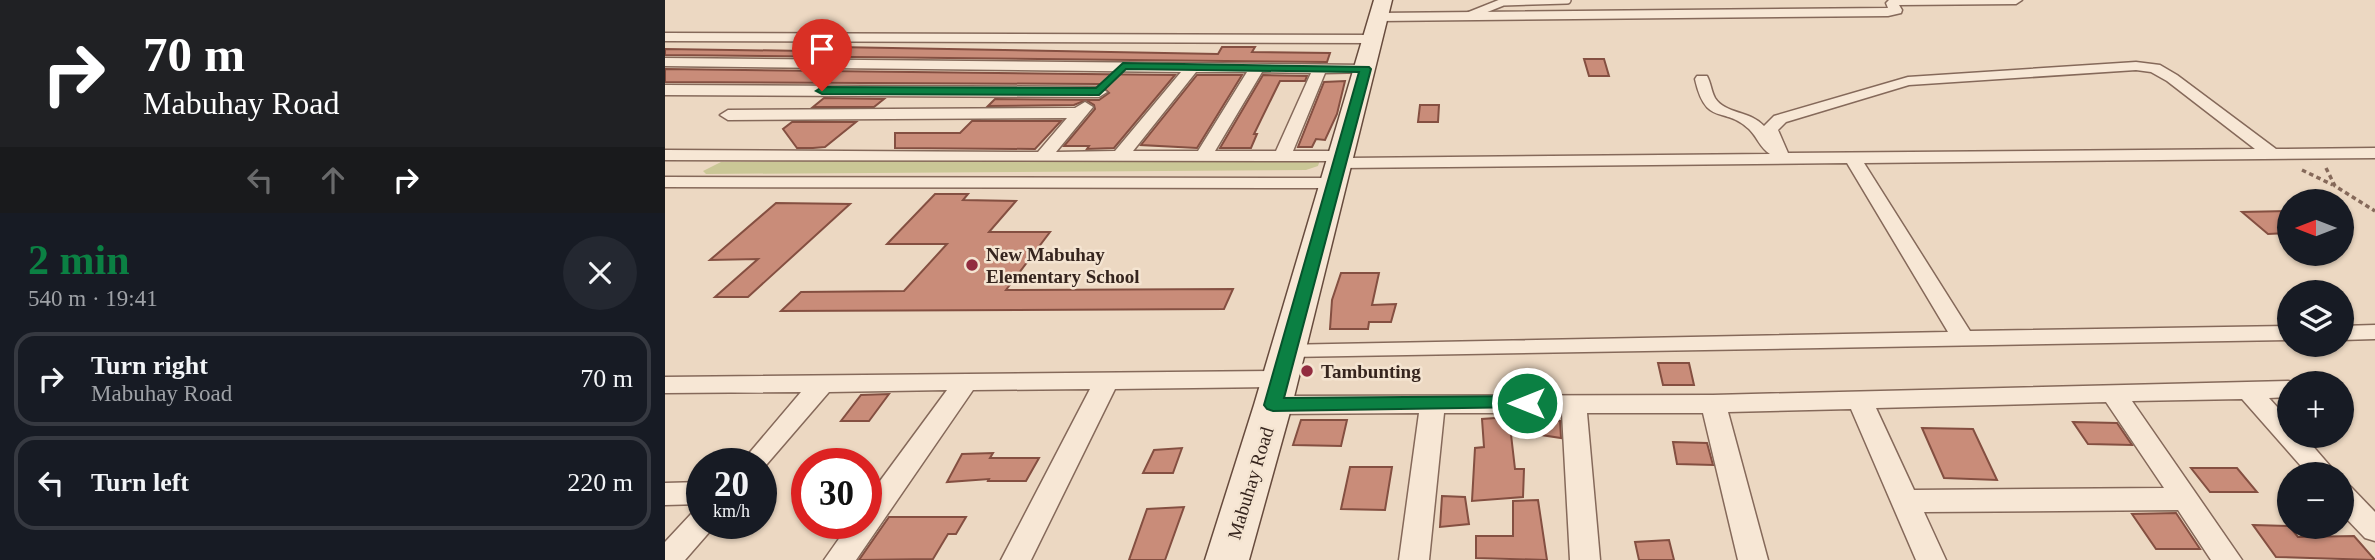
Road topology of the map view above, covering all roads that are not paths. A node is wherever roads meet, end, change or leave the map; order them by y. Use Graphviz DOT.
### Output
graph roads {
  1 [pos="1567,0"];
  2 [pos="1763,0"];
  3 [pos="1926,0"];
  4 [pos="1993,0"];
  5 [pos="2016,0"];
  6 [pos="1772,13"];
  7 [pos="1468,16"];
  8 [pos="1379,19"];
  9 [pos="665,37"];
  10 [pos="665,62"];
  11 [pos="729,64"];
  12 [pos="1123,66"];
  13 [pos="1193,66"];
  14 [pos="1258,67"];
  15 [pos="1320,68"];
  16 [pos="1365,69"];
  17 [pos="1702,79"];
  18 [pos="665,90"];
  19 [pos="684,90"];
  20 [pos="1099,92"];
  21 [pos="665,101"];
  22 [pos="1079,113"];
  23 [pos="728,115"];
  24 [pos="2375,153"];
  25 [pos="2272,154"];
  26 [pos="665,155"];
  27 [pos="1121,155"];
  28 [pos="1204,155"];
  29 [pos="1283,155"];
  30 [pos="1043,156"];
  31 [pos="933,157"];
  32 [pos="1852,158"];
  33 [pos="1778,159"];
  34 [pos="1338,167"];
  35 [pos="907,183"];
  36 [pos="668,184"];
  37 [pos="2375,332"];
  38 [pos="2277,333"];
  39 [pos="2354,333"];
  40 [pos="1964,339"];
  41 [pos="1281,378"];
  42 [pos="1106,382"];
  43 [pos="965,383"];
  44 [pos="822,384"];
  45 [pos="665,385"];
  46 [pos="2277,389"];
  47 [pos="2247,390"];
  48 [pos="2113,393"];
  49 [pos="1860,400"];
  50 [pos="1433,403"];
  51 [pos="1574,403"];
  52 [pos="1713,404"];
  53 [pos="2277,423"];
  54 [pos="767,448"];
  55 [pos="2300,448"];
  56 [pos="2313,462"];
  57 [pos="665,494"];
  58 [pos="686,494"];
  59 [pos="2186,499"];
  60 [pos="882,500"];
  61 [pos="1906,501"];
  62 [pos="2354,508"];
  63 [pos="2375,530"];
  64 [pos="686,539"];
  65 [pos="854,539"];
  66 [pos="667,560"];
  67 [pos="839,560"];
  68 [pos="1016,560"];
  69 [pos="1227,560"];
  70 [pos="1414,560"];
  71 [pos="1585,560"];
  72 [pos="1753,560"];
  73 [pos="1931,560"];
  74 [pos="2227,560"];
  1 -- 7 [label="lane"];
  2 -- 6 [label="street"];
  3 -- 4 [label="street"];
  3 -- 6 [label="street"];
  4 -- 5 [label="street"];
  6 -- 7 [label="street"];
  7 -- 8 [label="street"];
  8 -- 9 [label="street"];
  8 -- 16 [label="street, Mabuhay Road"];
  10 -- 11 [label="street"];
  11 -- 12 [label="street"];
  11 -- 19 [label="street"];
  12 -- 13 [label="street"];
  12 -- 20 [label="street"];
  13 -- 14 [label="street"];
  13 -- 27 [label="street"];
  14 -- 15 [label="street"];
  14 -- 28 [label="street"];
  15 -- 16 [label="street"];
  15 -- 29 [label="street"];
  16 -- 34 [label="street, Mabuhay Road"];
  17 -- 33 [label="street"];
  18 -- 19 [label="street"];
  19 -- 20 [label="street"];
  19 -- 21 [label="street"];
  20 -- 22 [label="street"];
  22 -- 23 [label="street"];
  22 -- 30 [label="street"];
  24 -- 25 [label="street"];
  25 -- 32 [label="street"];
  25 -- 33 [label="street"];
  26 -- 31 [label="street"];
  27 -- 28 [label="street"];
  27 -- 30 [label="street"];
  28 -- 29 [label="street"];
  29 -- 34 [label="street"];
  30 -- 31 [label="street"];
  31 -- 35 [label="street"];
  32 -- 33 [label="street"];
  32 -- 40 [label="street"];
  33 -- 34 [label="street"];
  34 -- 35 [label="street"];
  34 -- 41 [label="street, Mabuhay Road"];
  35 -- 36 [label="street"];
  37 -- 39 [label="street"];
  38 -- 40 [label="street"];
  40 -- 41 [label="street"];
  41 -- 42 [label="street"];
  41 -- 50 [label="street"];
  41 -- 69 [label="street, Mabuhay Road"];
  42 -- 43 [label="street"];
  42 -- 68 [label="street"];
  43 -- 44 [label="street"];
  43 -- 60 [label="street"];
  44 -- 45 [label="street"];
  44 -- 54 [label="street"];
  46 -- 47 [label="street"];
  47 -- 48 [label="street"];
  47 -- 53 [label="street"];
  48 -- 49 [label="street"];
  48 -- 59 [label="street"];
  49 -- 52 [label="street"];
  49 -- 61 [label="street"];
  50 -- 51 [label="street"];
  50 -- 70 [label="street"];
  51 -- 52 [label="street"];
  51 -- 71 [label="street"];
  52 -- 72 [label="street"];
  55 -- 56 [label="street"];
  57 -- 58 [label="street"];
  59 -- 61 [label="street"];
  59 -- 74 [label="street"];
  61 -- 73 [label="street"];
  62 -- 63 [label="street"];
  64 -- 66 [label="street"];
  65 -- 67 [label="street"];
}
